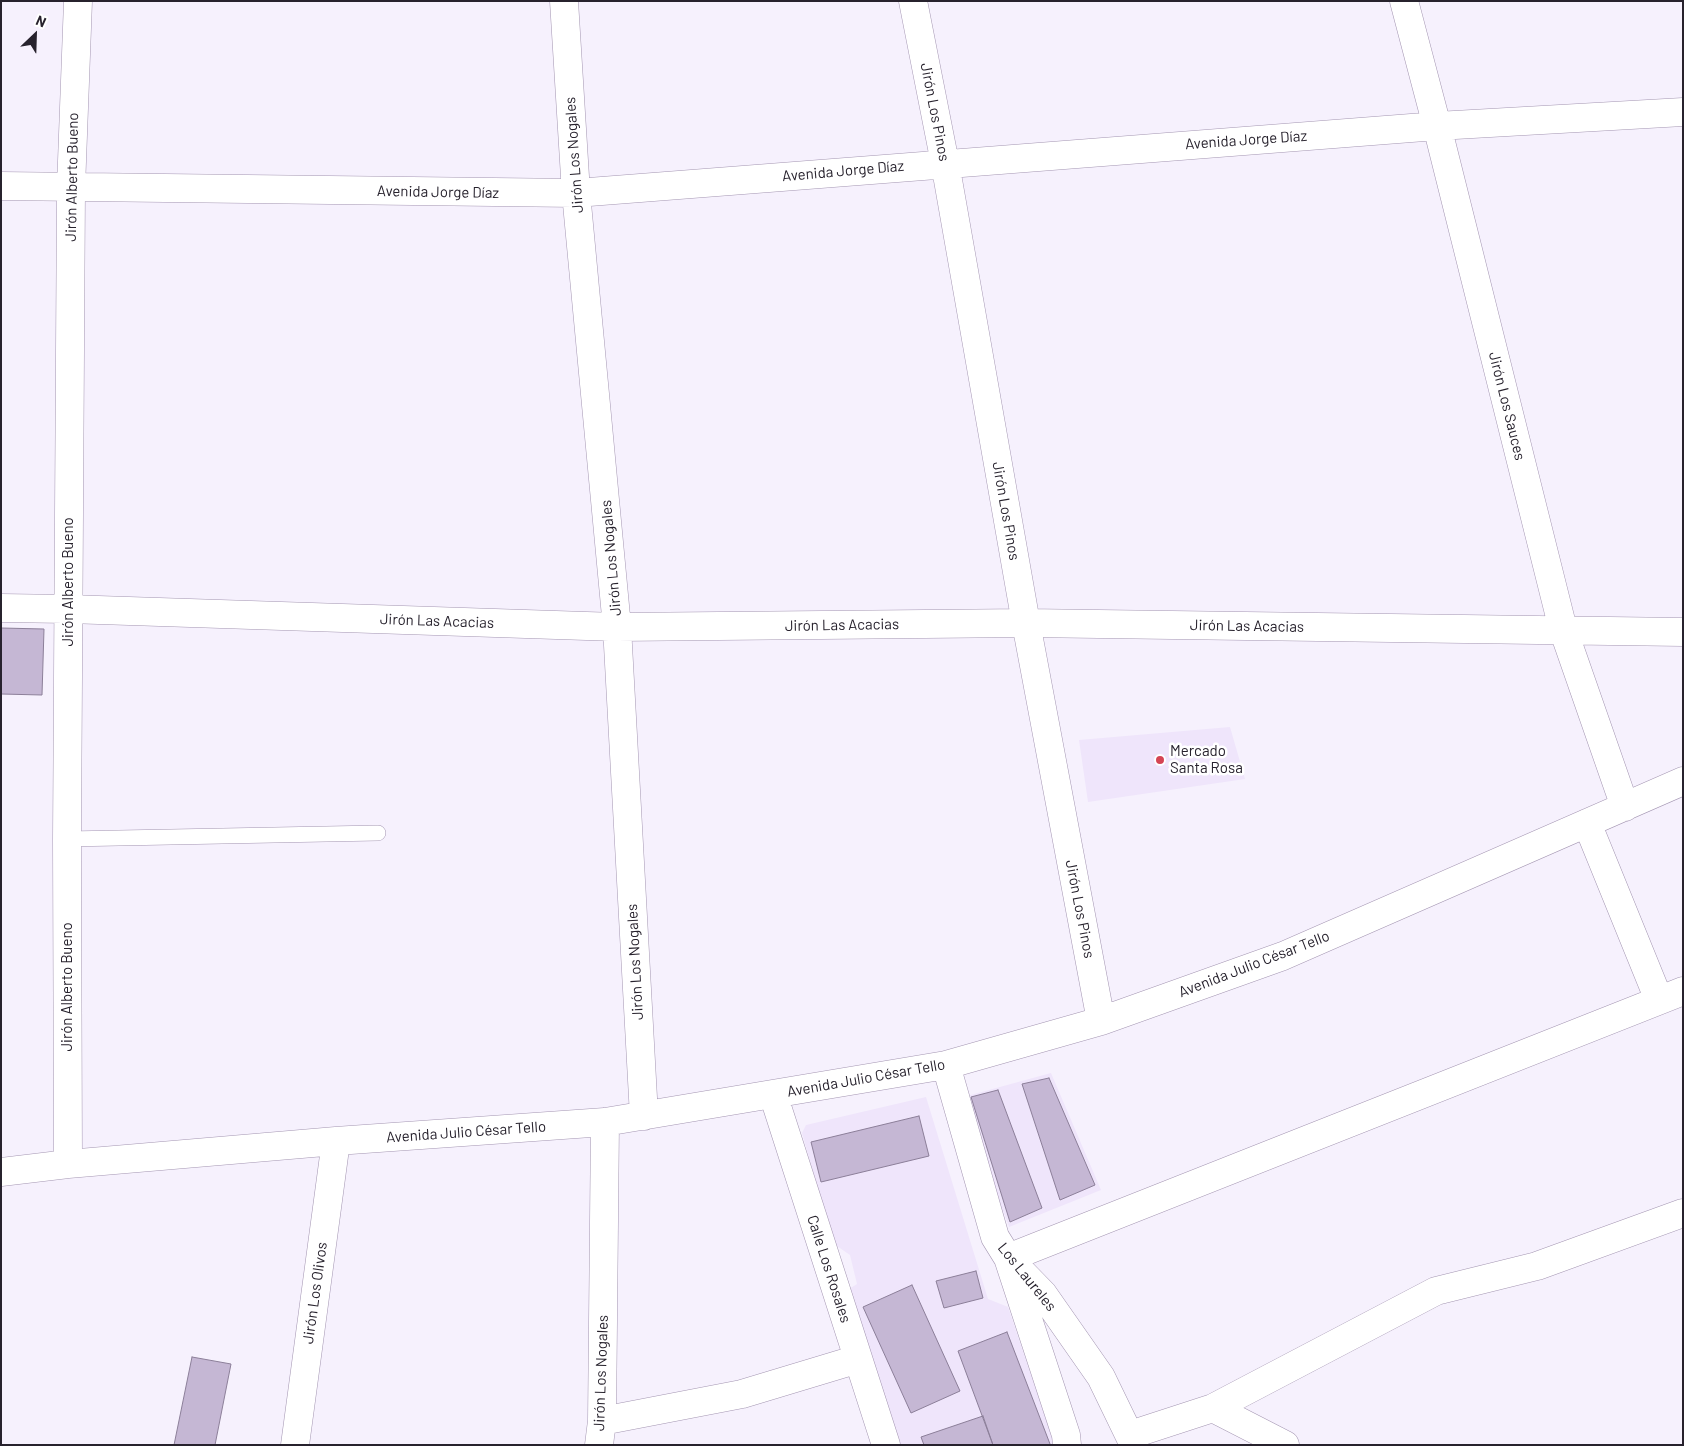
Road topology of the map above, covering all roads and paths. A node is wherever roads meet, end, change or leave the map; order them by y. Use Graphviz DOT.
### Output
graph roads {
  1 [pos="78,1"];
  2 [pos="564,1"];
  3 [pos="913,1"];
  4 [pos="1404,1"];
  5 [pos="1683,112"];
  6 [pos="1437,126"];
  7 [pos="945,163"];
  8 [pos="1,186"];
  9 [pos="70,188"];
  10 [pos="576,193"];
  11 [pos="1,608"];
  12 [pos="68,609"];
  13 [pos="1026,623"];
  14 [pos="617,627"];
  15 [pos="1563,629"];
  16 [pos="1683,632"];
  17 [pos="1683,781"];
  18 [pos="1625,807"];
  19 [pos="1588,823"];
  20 [pos="378,833"];
  21 [pos="67,839"];
  22 [pos="1671,996"];
  23 [pos="1101,1020"];
  24 [pos="946,1064"];
  25 [pos="773,1094"];
  26 [pos="644,1116"];
  27 [pos="605,1122"];
  28 [pos="336,1141"];
  29 [pos="68,1164"];
  30 [pos="1,1172"];
  31 [pos="1683,1213"];
  32 [pos="1008,1258"];
  33 [pos="858,1359"];
  34 [pos="1213,1408"];
  35 [pos="600,1433"];
  36 [pos="1132,1440"];
  37 [pos="295,1445"];
  38 [pos="886,1445"];
  39 [pos="1067,1445"];
  40 [pos="1285,1445"];
  1 -- 9 [label="street, Jirón Alberto Bueno"];
  2 -- 10 [label="street, Jirón Los Nogales"];
  3 -- 7 [label="street, Jirón Los Pinos"];
  4 -- 6 [label="street, Jirón Los Sauces"];
  5 -- 6 [label="street, Avenida Jorge Díaz"];
  6 -- 7 [label="street, Avenida Jorge Díaz"];
  6 -- 15 [label="street, Jirón Los Sauces"];
  7 -- 10 [label="street, Avenida Jorge Díaz"];
  7 -- 13 [label="street, Jirón Los Pinos"];
  8 -- 9 [label="street, Avenida Jorge Díaz"];
  9 -- 10 [label="street, Avenida Jorge Díaz"];
  9 -- 12 [label="street, Jirón Alberto Bueno"];
  10 -- 14 [label="street, Jirón Los Nogales"];
  11 -- 12 [label="street, Jirón Las Acacias"];
  12 -- 14 [label="street, Jirón Las Acacias"];
  12 -- 21 [label="street, Jirón Alberto Bueno"];
  13 -- 14 [label="street, Jirón Las Acacias"];
  13 -- 15 [label="street, Jirón Las Acacias"];
  13 -- 23 [label="street, Jirón Los Pinos"];
  14 -- 26 [label="street, Jirón Los Nogales"];
  15 -- 16 [label="street, Jirón Las Acacias"];
  15 -- 18 [label="street, Jirón Los Sauces"];
  17 -- 18 [label="street, Avenida Julio César Tello"];
  18 -- 19 [label="street, Avenida Julio César Tello"];
  19 -- 22 [label="street"];
  19 -- 23 [label="street, Avenida Julio César Tello"];
  20 -- 21 [label="lane"];
  21 -- 29 [label="street, Jirón Alberto Bueno"];
  22 -- 32 [label="street"];
  23 -- 24 [label="street, Avenida Julio César Tello"];
  24 -- 25 [label="street, Avenida Julio César Tello"];
  24 -- 32 [label="street, Los Laureles"];
  25 -- 26 [label="street, Avenida Julio César Tello"];
  25 -- 33 [label="street, Calle Los Rosales"];
  26 -- 27 [label="street, Avenida Julio César Tello"];
  27 -- 28 [label="street, Avenida Julio César Tello"];
  27 -- 35 [label="street, Jirón Los Nogales"];
  28 -- 29 [label="street, Avenida Julio César Tello"];
  28 -- 37 [label="street, Jirón Los Olivos"];
  29 -- 30 [label="street, Avenida Julio César Tello"];
  31 -- 34 [label="street"];
  32 -- 36 [label="street, Los Laureles"];
  32 -- 39 [label="street"];
  33 -- 35 [label="street"];
  33 -- 38 [label="street, Calle Los Rosales"];
  34 -- 36 [label="street"];
  34 -- 40 [label="street"];
}
